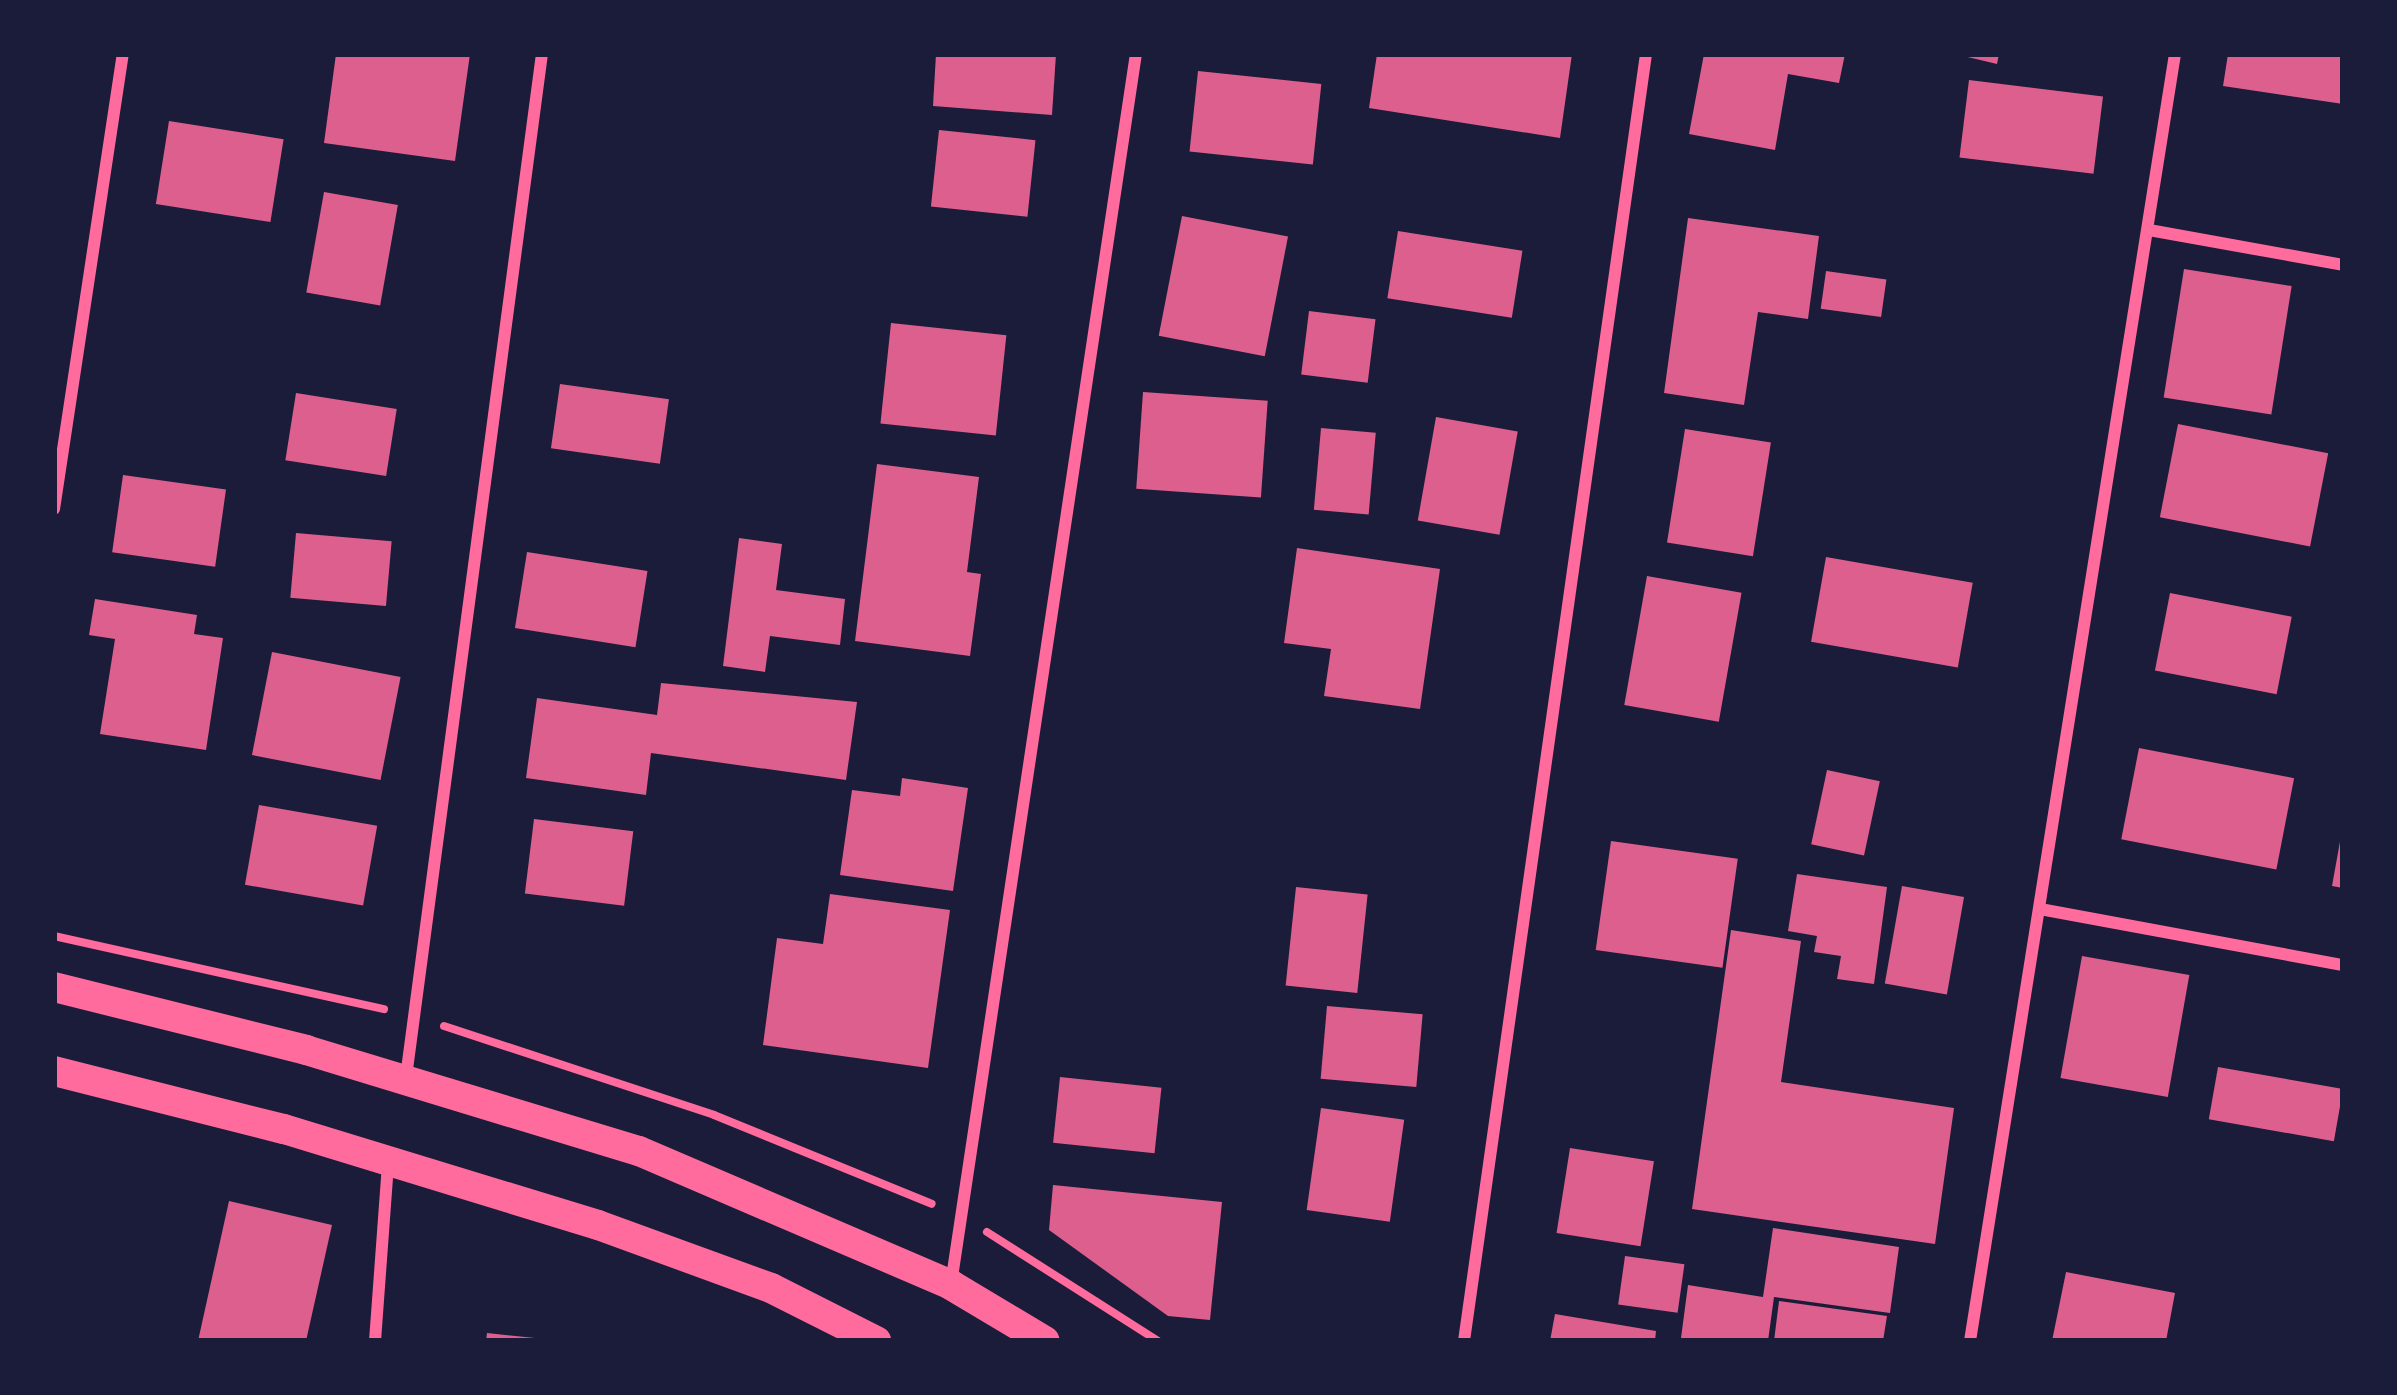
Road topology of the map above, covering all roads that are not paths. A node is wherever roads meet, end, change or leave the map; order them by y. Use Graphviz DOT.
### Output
graph roads {
  1 [pos="123,54"];
  2 [pos="542,54"];
  3 [pos="1136,54"];
  4 [pos="1646,54"];
  5 [pos="2174,54"];
  6 [pos="2149,230"];
  7 [pos="2343,265"];
  8 [pos="54,509"];
  9 [pos="2040,909"];
  10 [pos="2343,965"];
  11 [pos="54,987"];
  12 [pos="54,1071"];
  13 [pos="406,1078"];
  14 [pos="388,1160"];
  15 [pos="951,1285"];
  16 [pos="375,1341"];
  17 [pos="876,1341"];
  18 [pos="1046,1341"];
  19 [pos="1464,1341"];
  20 [pos="1970,1341"];
  1 -- 8 [label="street"];
  2 -- 13 [label="street"];
  3 -- 15 [label="street"];
  4 -- 19 [label="street"];
  5 -- 6 [label="street"];
  6 -- 7 [label="street"];
  6 -- 9 [label="street"];
  9 -- 10 [label="street"];
  9 -- 20 [label="street"];
  11 -- 13 [label="main road"];
  12 -- 14 [label="main road"];
  13 -- 15 [label="main road"];
  14 -- 16 [label="street"];
  14 -- 17 [label="main road"];
  15 -- 18 [label="main road"];
}
